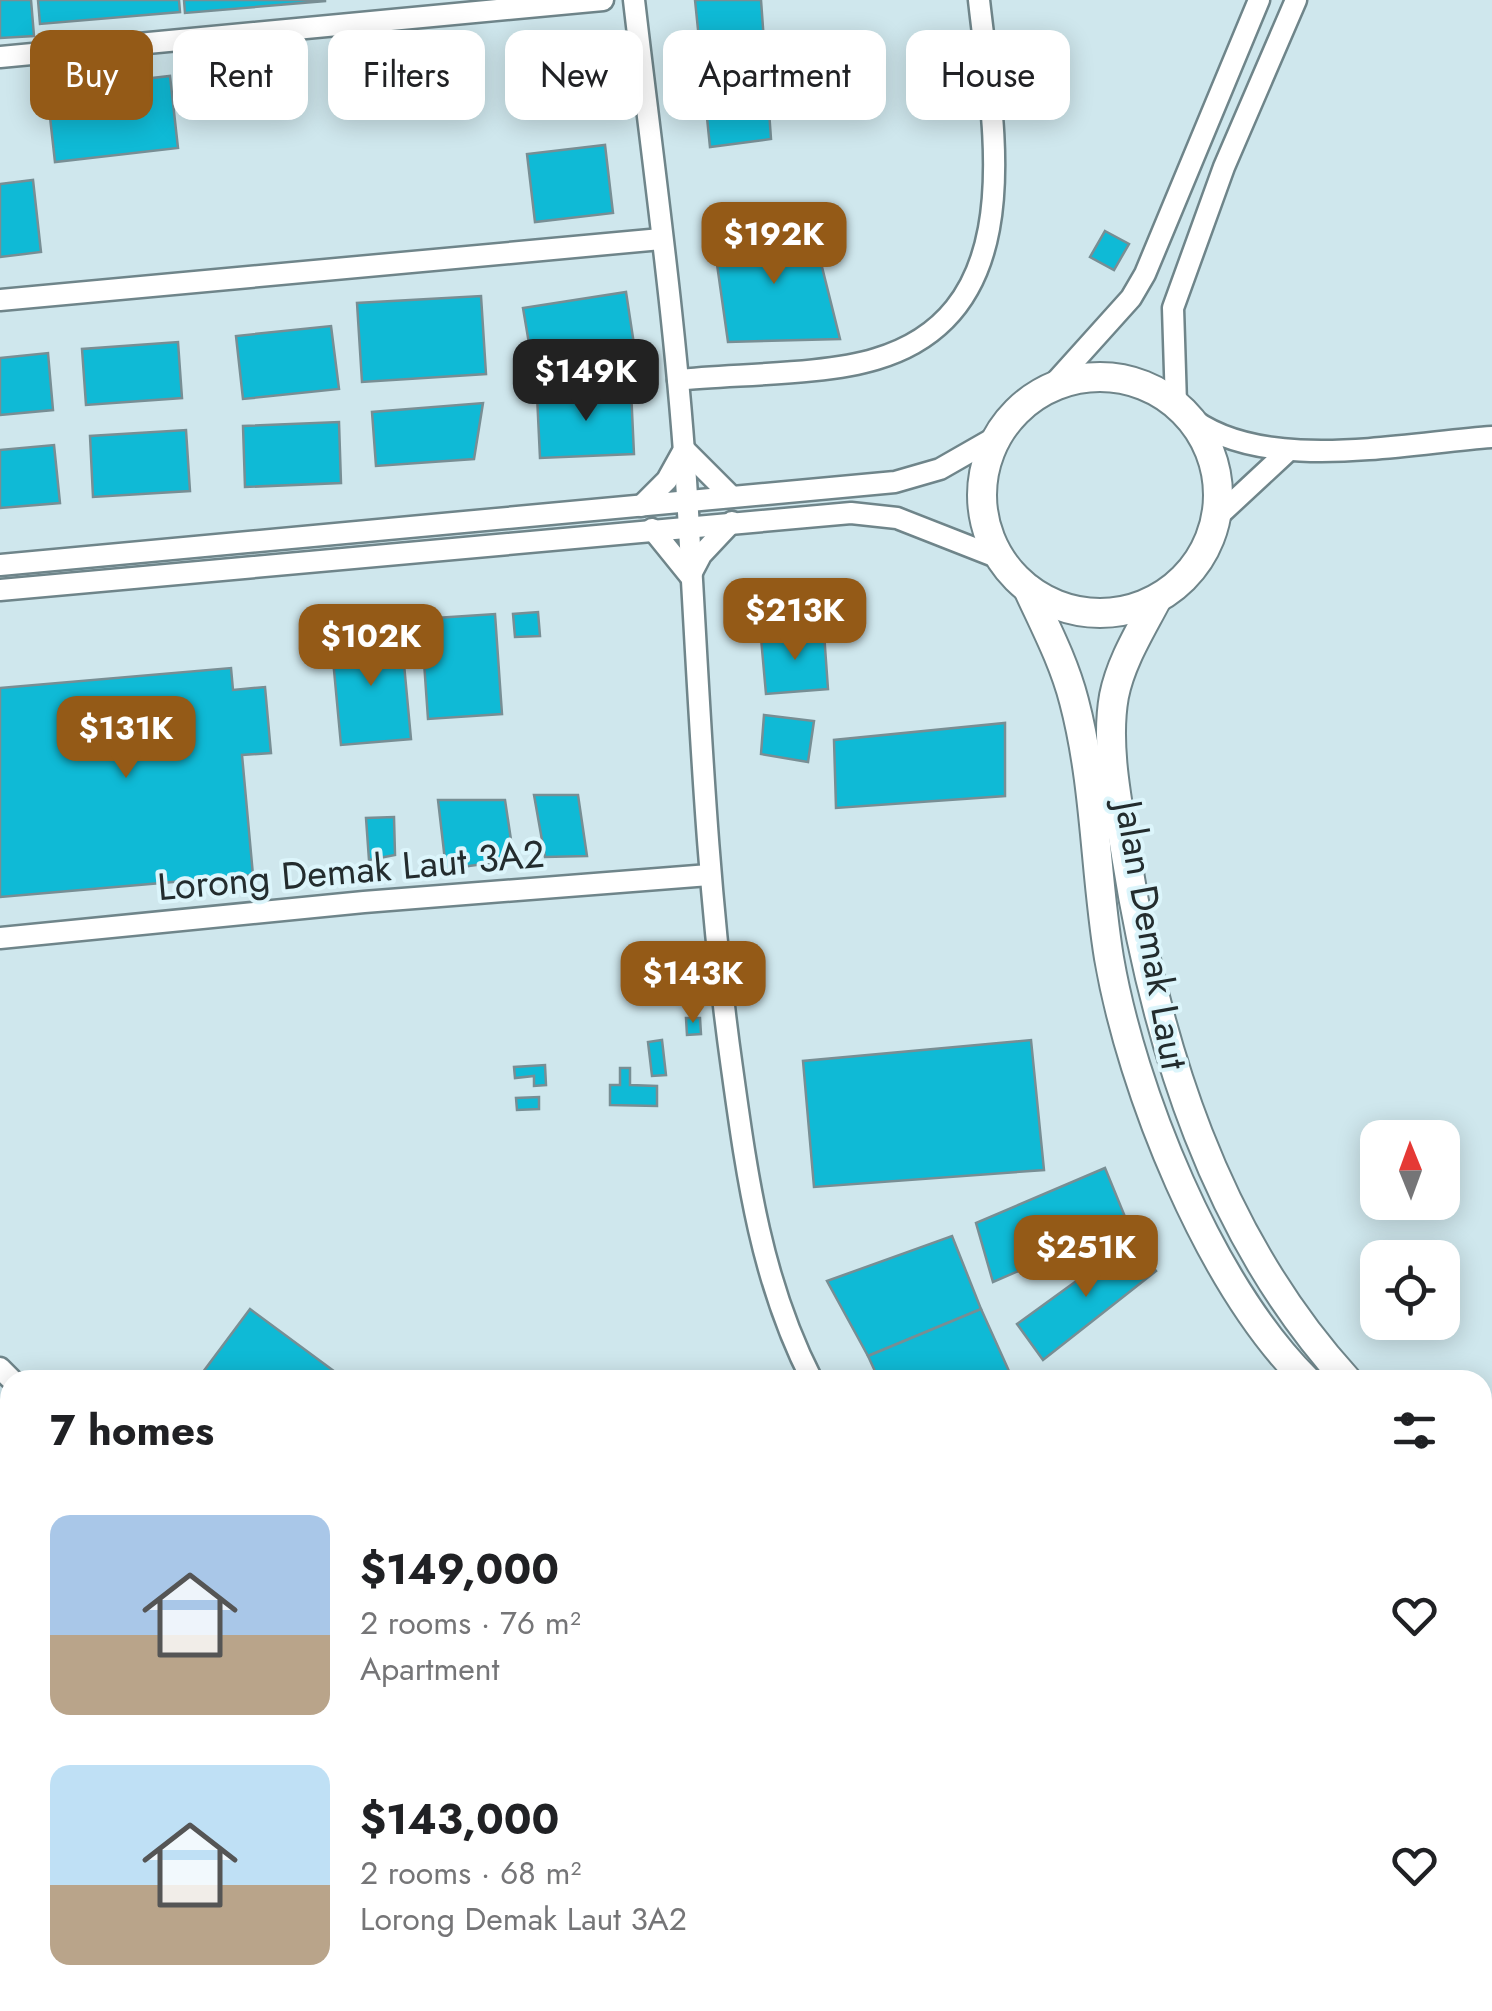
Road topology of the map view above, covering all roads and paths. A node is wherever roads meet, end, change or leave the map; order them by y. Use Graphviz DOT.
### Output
graph roads {
  1 [pos="603,0"];
  2 [pos="634,0"];
  3 [pos="979,0"];
  4 [pos="1259,0"];
  5 [pos="1296,0"];
  6 [pos="0,56"];
  7 [pos="662,239"];
  8 [pos="0,300"];
  9 [pos="678,380"];
  10 [pos="1050,388"];
  11 [pos="1180,408"];
  12 [pos="1492,436"];
  13 [pos="996,437"];
  14 [pos="684,449"];
  15 [pos="1287,452"];
  16 [pos="732,498"];
  17 [pos="687,502"];
  18 [pos="641,506"];
  19 [pos="1217,518"];
  20 [pos="732,522"];
  21 [pos="688,526"];
  22 [pos="652,530"];
  23 [pos="999,558"];
  24 [pos="0,565"];
  25 [pos="690,576"];
  26 [pos="1028,589"];
  27 [pos="0,590"];
  28 [pos="1158,599"];
  29 [pos="708,875"];
  30 [pos="0,938"];
  31 [pos="808,1370"];
  32 [pos="1296,1370"];
  33 [pos="1338,1370"];
  1 -- 6 [label="street"];
  2 -- 7 [label="street"];
  3 -- 9 [label="street"];
  4 -- 10 [label="street"];
  5 -- 11 [label="street"];
  7 -- 8 [label="street"];
  7 -- 9 [label="street"];
  9 -- 14 [label="street"];
  10 -- 11 [label="main road"];
  10 -- 13 [label="main road"];
  11 -- 15 [label="street"];
  11 -- 19 [label="main road"];
  12 -- 15 [label="street"];
  13 -- 16 [label="street"];
  13 -- 23 [label="main road"];
  14 -- 16 [label="street"];
  14 -- 17 [label="street"];
  14 -- 18 [label="street"];
  15 -- 19 [label="street"];
  16 -- 17 [label="street"];
  17 -- 18 [label="street"];
  17 -- 21 [label="street"];
  18 -- 24 [label="street"];
  19 -- 28 [label="main road"];
  20 -- 21 [label="street"];
  20 -- 23 [label="street"];
  20 -- 25 [label="street"];
  21 -- 22 [label="street"];
  21 -- 25 [label="street"];
  22 -- 25 [label="street"];
  22 -- 27 [label="street"];
  23 -- 26 [label="main road"];
  25 -- 29 [label="street"];
  26 -- 28 [label="main road"];
  26 -- 32 [label="main road, Jalan Demak Laut"];
  28 -- 33 [label="main road, Jalan Demak Laut"];
  29 -- 30 [label="street, Lorong Demak Laut 3A2"];
  29 -- 31 [label="street"];
}
